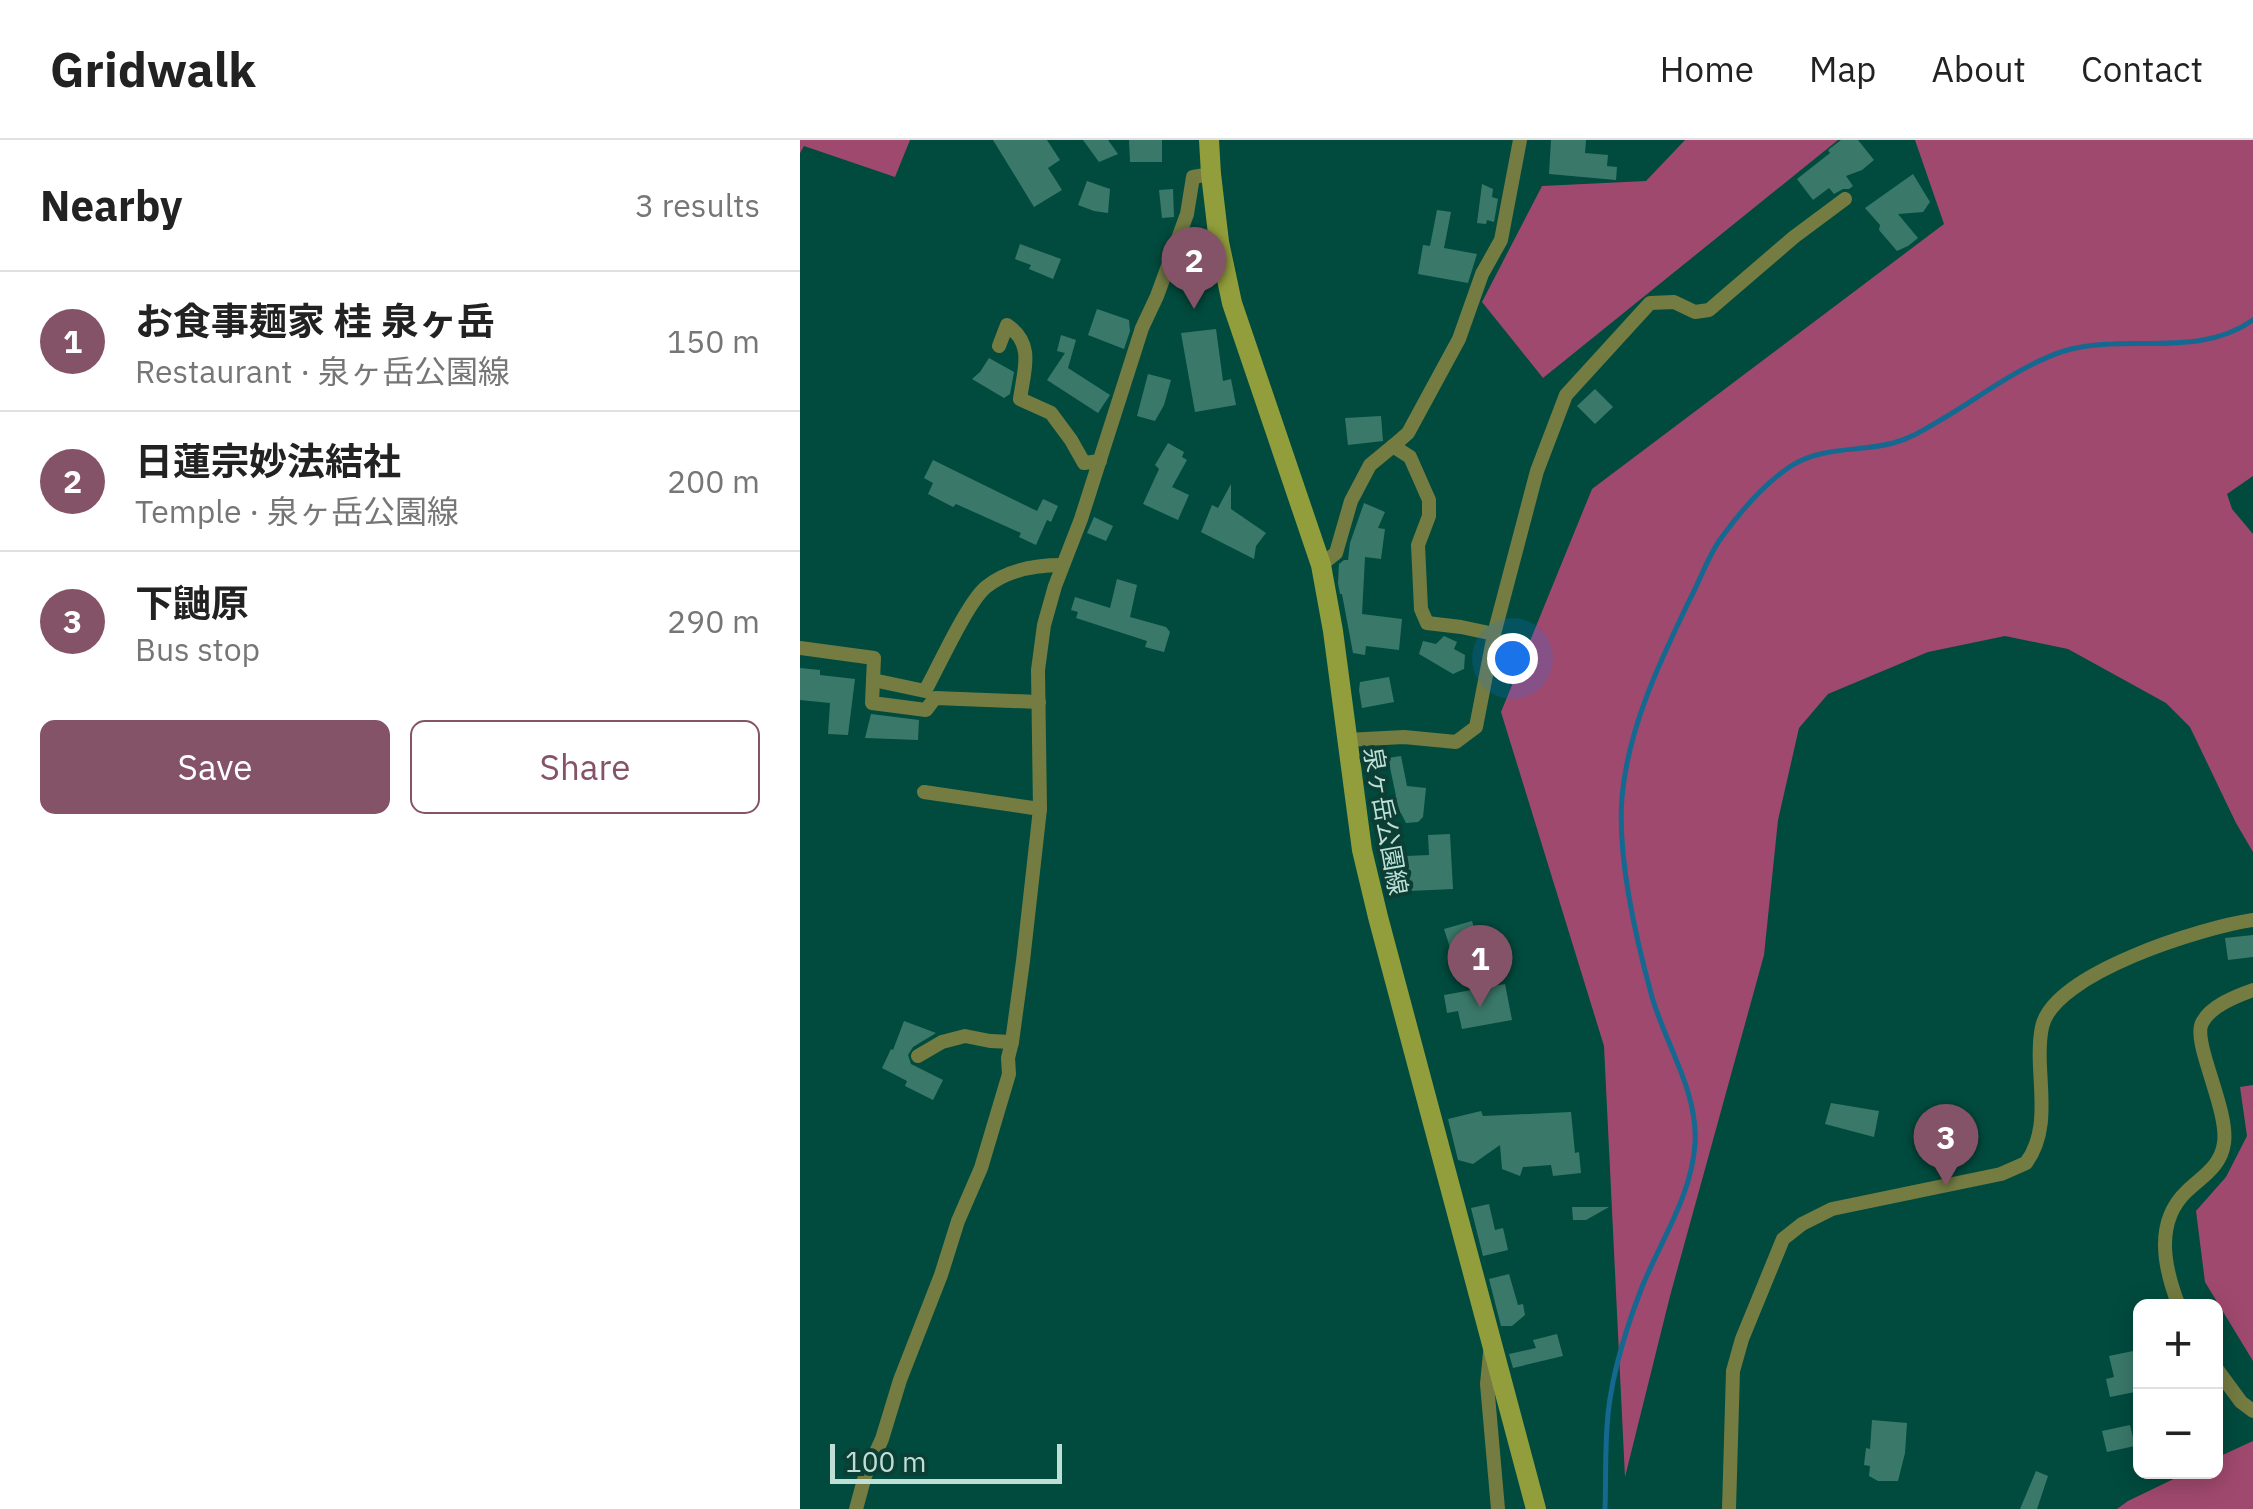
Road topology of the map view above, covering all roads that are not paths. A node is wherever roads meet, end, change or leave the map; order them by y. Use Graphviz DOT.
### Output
graph roads {
  1 [pos="1210,140"];
  2 [pos="1520,140"];
  3 [pos="1211,174"];
  4 [pos="1845,199"];
  5 [pos="999,346"];
  6 [pos="1393,446"];
  7 [pos="1100,461"];
  8 [pos="1062,565"];
  9 [pos="1321,565"];
  10 [pos="1494,634"];
  11 [pos="800,648"];
  12 [pos="873,680"];
  13 [pos="1039,702"];
  14 [pos="1346,740"];
  15 [pos="924,792"];
  16 [pos="1040,809"];
  17 [pos="2253,920"];
  18 [pos="2253,990"];
  19 [pos="1012,1042"];
  20 [pos="918,1056"];
  21 [pos="2177,1299"];
  22 [pos="1491,1342"];
  23 [pos="2223,1378"];
  24 [pos="2253,1412"];
  25 [pos="856,1509"];
  26 [pos="1498,1509"];
  27 [pos="1536,1509"];
  28 [pos="1729,1509"];
  1 -- 3 [label="main road, 泉ヶ岳公園線"];
  2 -- 6 [label="street"];
  3 -- 7 [label="street"];
  3 -- 9 [label="main road, 泉ヶ岳公園線"];
  4 -- 10 [label="street"];
  5 -- 7 [label="street"];
  6 -- 9 [label="street"];
  6 -- 10 [label="street"];
  7 -- 8 [label="street"];
  8 -- 12 [label="street"];
  8 -- 13 [label="street"];
  9 -- 14 [label="main road, 泉ヶ岳公園線"];
  10 -- 14 [label="street"];
  11 -- 12 [label="street"];
  12 -- 13 [label="street"];
  13 -- 16 [label="street"];
  14 -- 22 [label="main road, 泉ヶ岳公園線"];
  15 -- 16 [label="street"];
  16 -- 19 [label="street"];
  17 -- 28 [label="street"];
  18 -- 21 [label="street"];
  19 -- 20 [label="street"];
  19 -- 25 [label="street"];
  22 -- 26 [label="street"];
  22 -- 27 [label="main road, 泉ヶ岳公園線"];
  23 -- 24 [label="street"];
}
